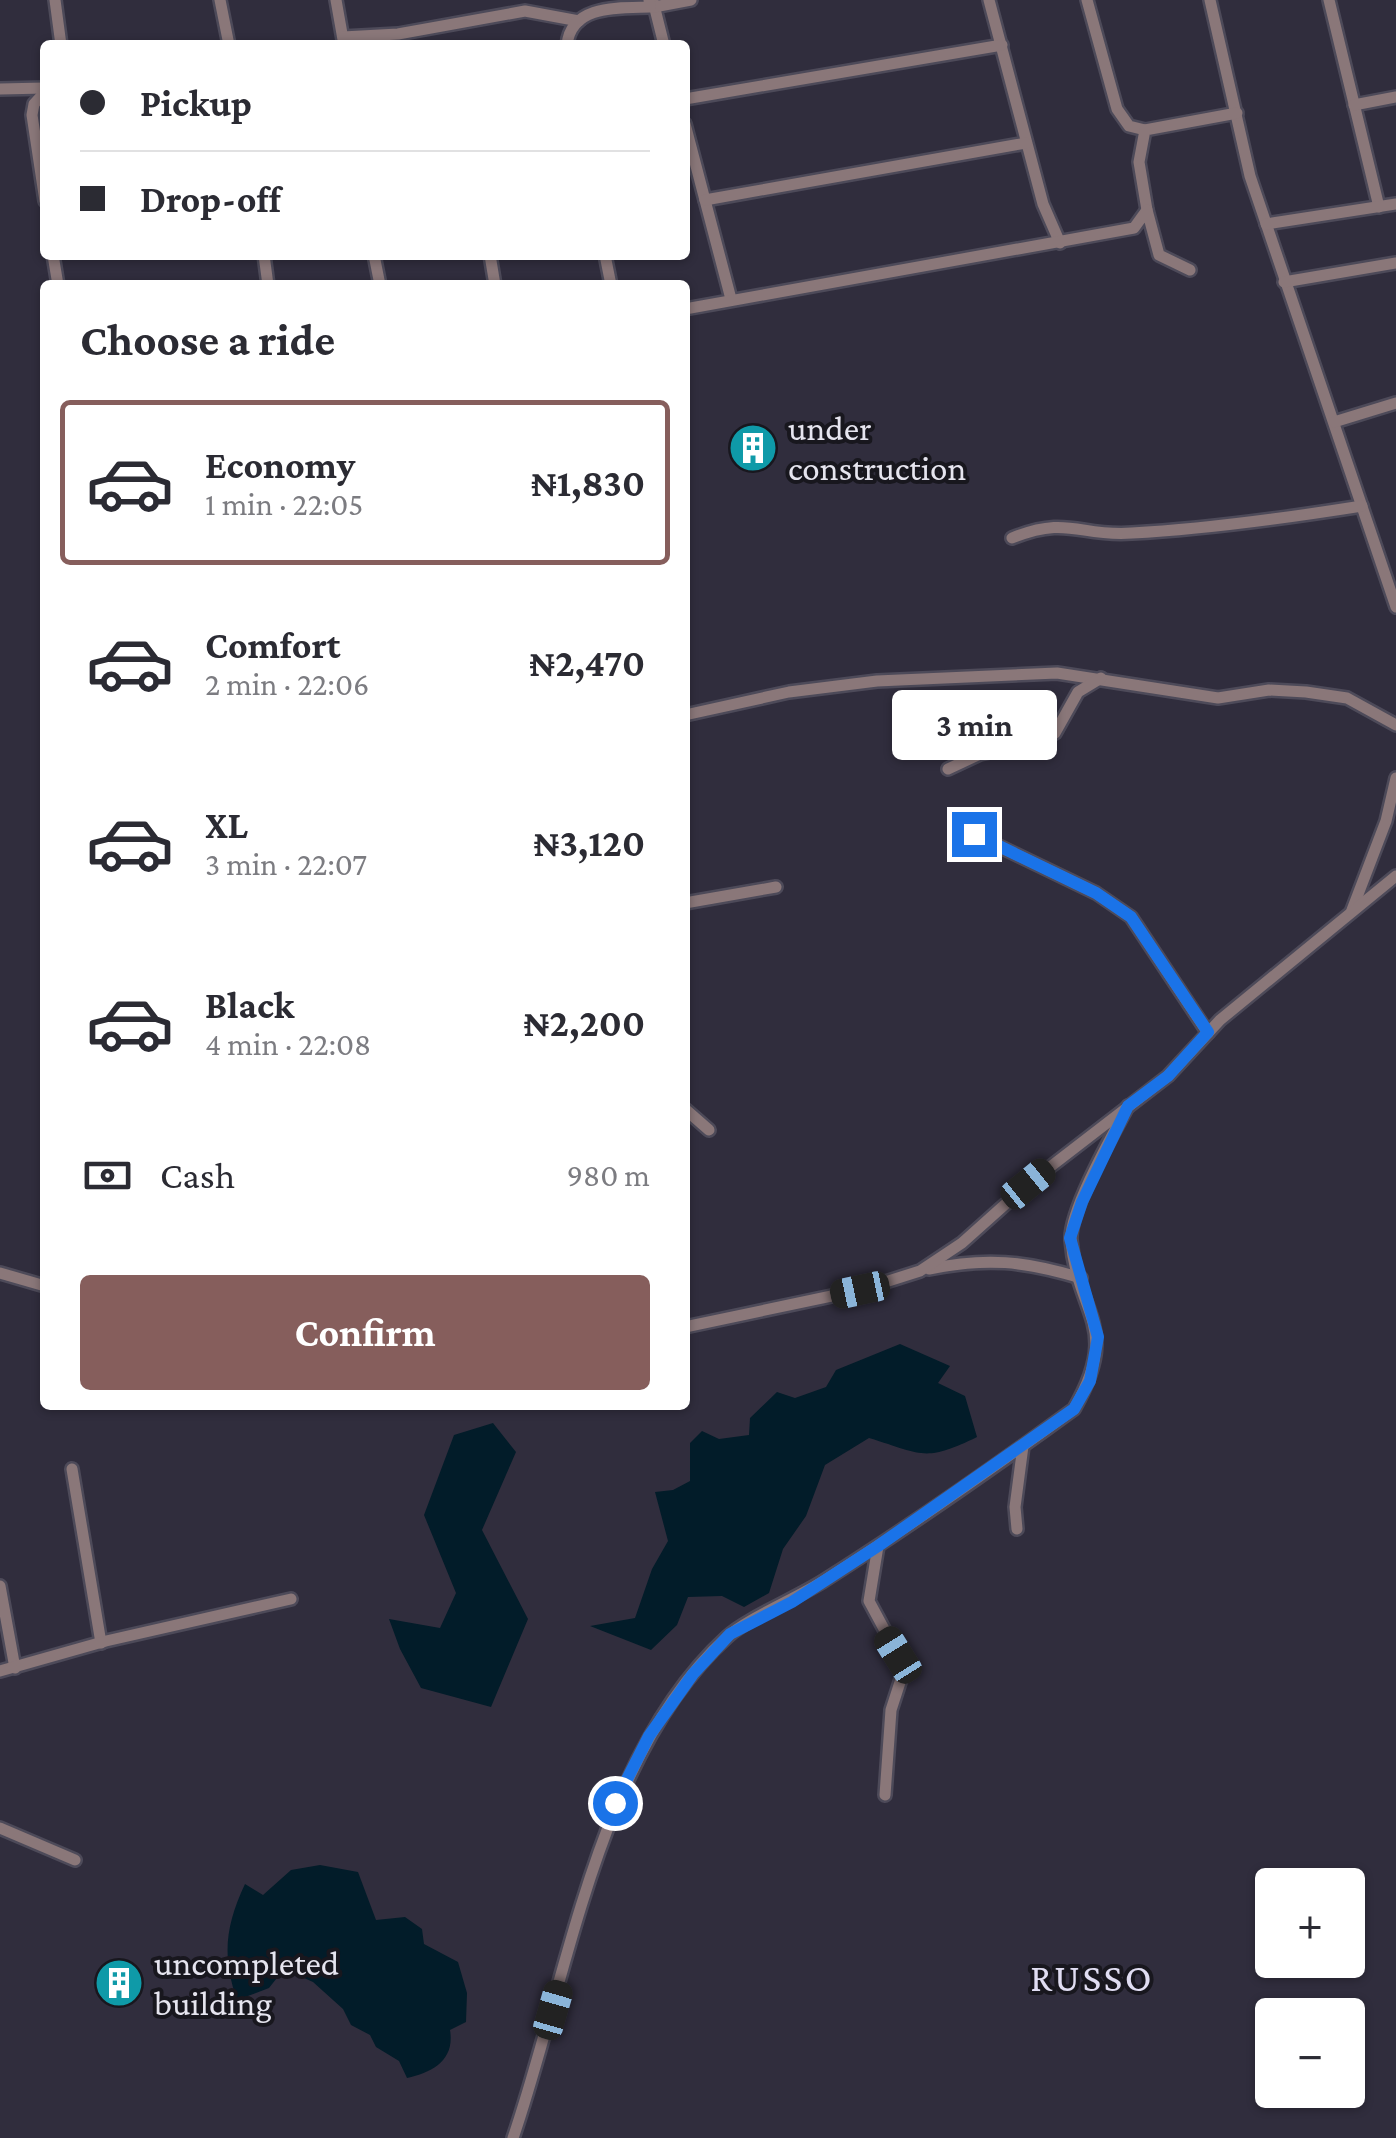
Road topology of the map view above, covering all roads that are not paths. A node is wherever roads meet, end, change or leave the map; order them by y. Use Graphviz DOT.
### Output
graph roads {
  1 [pos="55,0"];
  2 [pos="220,0"];
  3 [pos="336,0"];
  4 [pos="691,0"];
  5 [pos="988,0"];
  6 [pos="1087,0"];
  7 [pos="1210,0"];
  8 [pos="1328,0"];
  9 [pos="652,2"];
  10 [pos="578,21"];
  11 [pos="60,40"];
  12 [pos="227,40"];
  13 [pos="343,40"];
  14 [pos="351,40"];
  15 [pos="569,40"];
  16 [pos="663,40"];
  17 [pos="1002,45"];
  18 [pos="0,90"];
  19 [pos="40,90"];
  20 [pos="40,95"];
  21 [pos="1396,97"];
  22 [pos="690,98"];
  23 [pos="1354,105"];
  24 [pos="1237,113"];
  25 [pos="1145,130"];
  26 [pos="690,143"];
  27 [pos="1026,143"];
  28 [pos="40,169"];
  29 [pos="705,200"];
  30 [pos="1396,204"];
  31 [pos="1379,208"];
  32 [pos="1147,210"];
  33 [pos="1266,224"];
  34 [pos="1060,244"];
  35 [pos="1396,264"];
  36 [pos="1190,270"];
  37 [pos="1284,282"];
  38 [pos="731,299"];
  39 [pos="690,307"];
  40 [pos="1396,403"];
  41 [pos="1334,422"];
  42 [pos="1362,506"];
  43 [pos="1012,538"];
  44 [pos="1396,607"];
  45 [pos="1101,678"];
  46 [pos="690,715"];
  47 [pos="1396,724"];
  48 [pos="948,769"];
  49 [pos="1396,778"];
  50 [pos="974,834"];
  51 [pos="1396,876"];
  52 [pos="776,888"];
  53 [pos="690,902"];
  54 [pos="1350,914"];
  55 [pos="1208,1032"];
  56 [pos="1128,1106"];
  57 [pos="690,1113"];
  58 [pos="709,1130"];
  59 [pos="920,1271"];
  60 [pos="0,1273"];
  61 [pos="1081,1278"];
  62 [pos="40,1285"];
  63 [pos="690,1326"];
  64 [pos="1023,1446"];
  65 [pos="72,1468"];
  66 [pos="1017,1528"];
  67 [pos="878,1546"];
  68 [pos="0,1586"];
  69 [pos="291,1599"];
  70 [pos="102,1642"];
  71 [pos="15,1668"];
  72 [pos="0,1671"];
  73 [pos="885,1795"];
  74 [pos="0,1828"];
  75 [pos="75,1860"];
  76 [pos="513,2138"];
  1 -- 11 [label="street"];
  2 -- 12 [label="street"];
  3 -- 13 [label="street"];
  4 -- 9 [label="street"];
  5 -- 17 [label="street"];
  6 -- 25 [label="street"];
  7 -- 24 [label="street"];
  8 -- 23 [label="street"];
  9 -- 10 [label="street"];
  9 -- 16 [label="street"];
  10 -- 14 [label="street"];
  10 -- 15 [label="street"];
  17 -- 22 [label="street"];
  17 -- 27 [label="street"];
  18 -- 19 [label="street"];
  20 -- 28 [label="street"];
  21 -- 23 [label="street"];
  23 -- 31 [label="street"];
  24 -- 25 [label="street"];
  24 -- 33 [label="street"];
  25 -- 32 [label="street"];
  26 -- 29 [label="street"];
  27 -- 29 [label="street"];
  27 -- 34 [label="street"];
  29 -- 38 [label="street"];
  30 -- 31 [label="street"];
  31 -- 33 [label="street"];
  32 -- 34 [label="street"];
  32 -- 36 [label="street"];
  33 -- 37 [label="street"];
  34 -- 38 [label="street"];
  35 -- 37 [label="street"];
  37 -- 41 [label="street"];
  38 -- 39 [label="street"];
  40 -- 41 [label="street"];
  41 -- 42 [label="street"];
  42 -- 43 [label="street"];
  42 -- 44 [label="street"];
  45 -- 46 [label="street"];
  45 -- 47 [label="street"];
  45 -- 48 [label="street"];
  49 -- 54 [label="street"];
  50 -- 55 [label="street"];
  51 -- 54 [label="street"];
  52 -- 53 [label="street"];
  54 -- 55 [label="street"];
  55 -- 56 [label="street"];
  56 -- 59 [label="street"];
  56 -- 61 [label="street"];
  57 -- 58 [label="street"];
  59 -- 61 [label="street"];
  59 -- 63 [label="street"];
  60 -- 62 [label="street"];
  61 -- 64 [label="street"];
  64 -- 66 [label="street"];
  64 -- 67 [label="street"];
  65 -- 70 [label="street"];
  67 -- 73 [label="street"];
  67 -- 76 [label="street"];
  68 -- 71 [label="street"];
  69 -- 70 [label="street"];
  70 -- 71 [label="street"];
  71 -- 72 [label="street"];
  74 -- 75 [label="street"];
}
